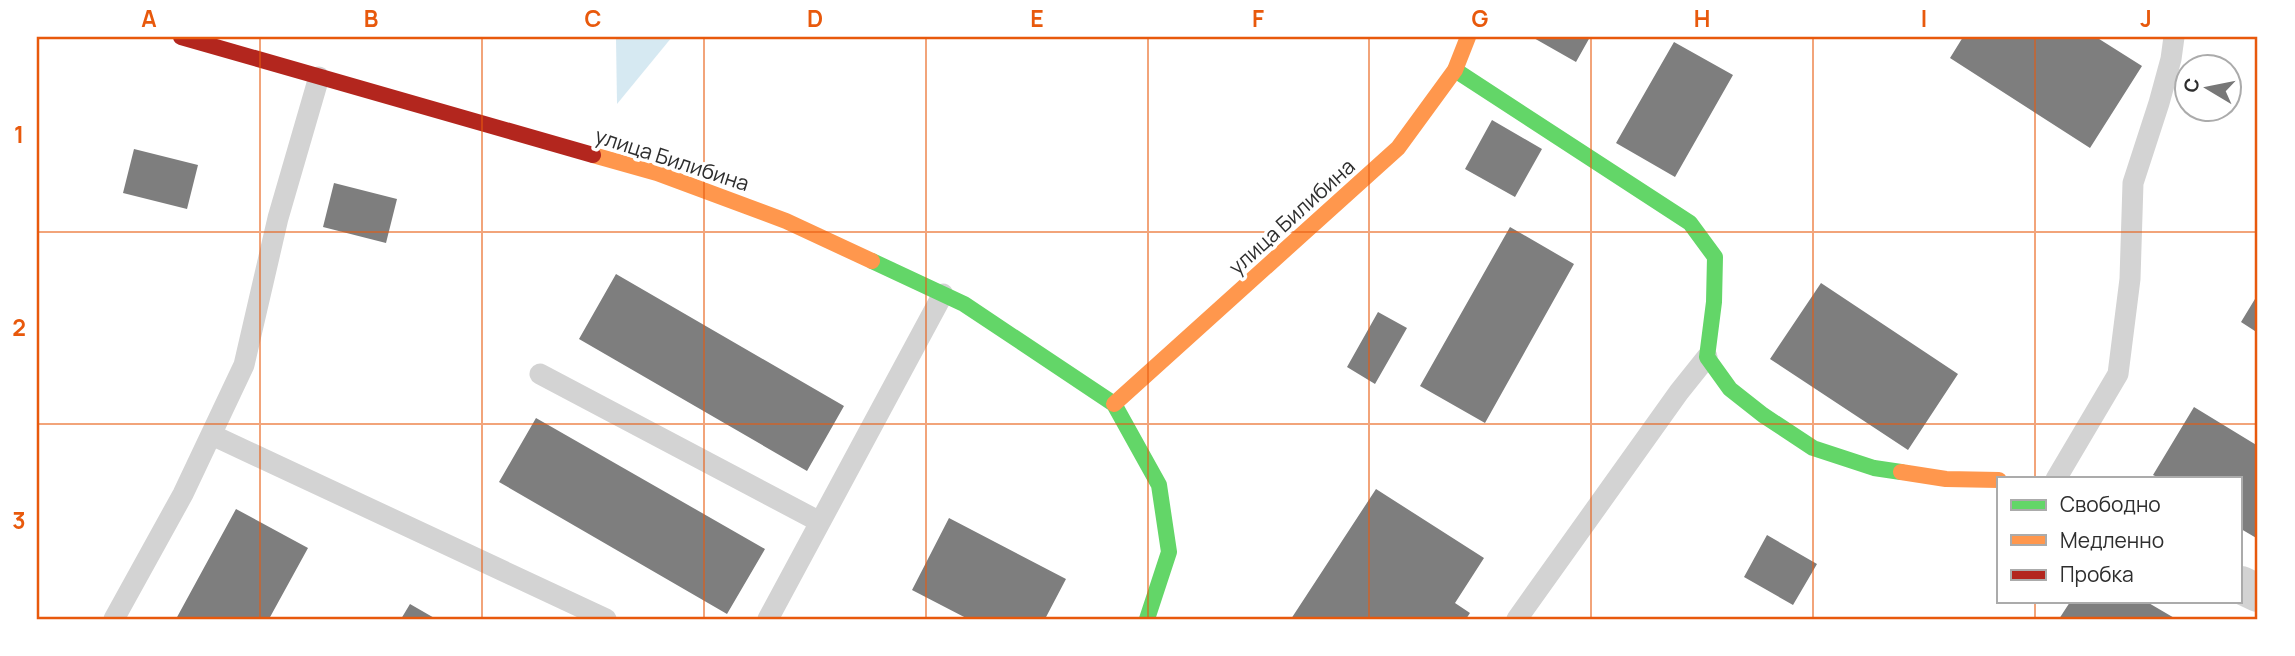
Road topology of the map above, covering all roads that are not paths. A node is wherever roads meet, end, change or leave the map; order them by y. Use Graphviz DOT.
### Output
graph roads {
  1 [pos="181,37"];
  2 [pos="1468,37"];
  3 [pos="2174,37"];
  4 [pos="1455,70"];
  5 [pos="319,77"];
  6 [pos="943,294"];
  7 [pos="1707,357"];
  8 [pos="540,374"];
  9 [pos="1114,404"];
  10 [pos="212,435"];
  11 [pos="2057,477"];
  12 [pos="1997,480"];
  13 [pos="820,522"];
  14 [pos="2242,585"];
  15 [pos="2258,593"];
  16 [pos="114,619"];
  17 [pos="606,619"];
  18 [pos="768,619"];
  19 [pos="1147,619"];
  20 [pos="1517,619"];
  1 -- 5 [label="street, улица Билибина"];
  2 -- 4 [label="street, улица Билибина"];
  3 -- 11 [label="lane"];
  4 -- 7 [label="street"];
  4 -- 9 [label="street, улица Билибина"];
  5 -- 6 [label="street, улица Билибина"];
  5 -- 10 [label="lane"];
  6 -- 9 [label="street, улица Билибина"];
  6 -- 13 [label="lane"];
  7 -- 12 [label="street"];
  7 -- 20 [label="lane"];
  8 -- 13 [label="lane"];
  9 -- 19 [label="street, улица Билибина"];
  10 -- 16 [label="lane"];
  10 -- 17 [label="lane"];
  13 -- 18 [label="lane"];
  14 -- 15 [label="street"];
}
